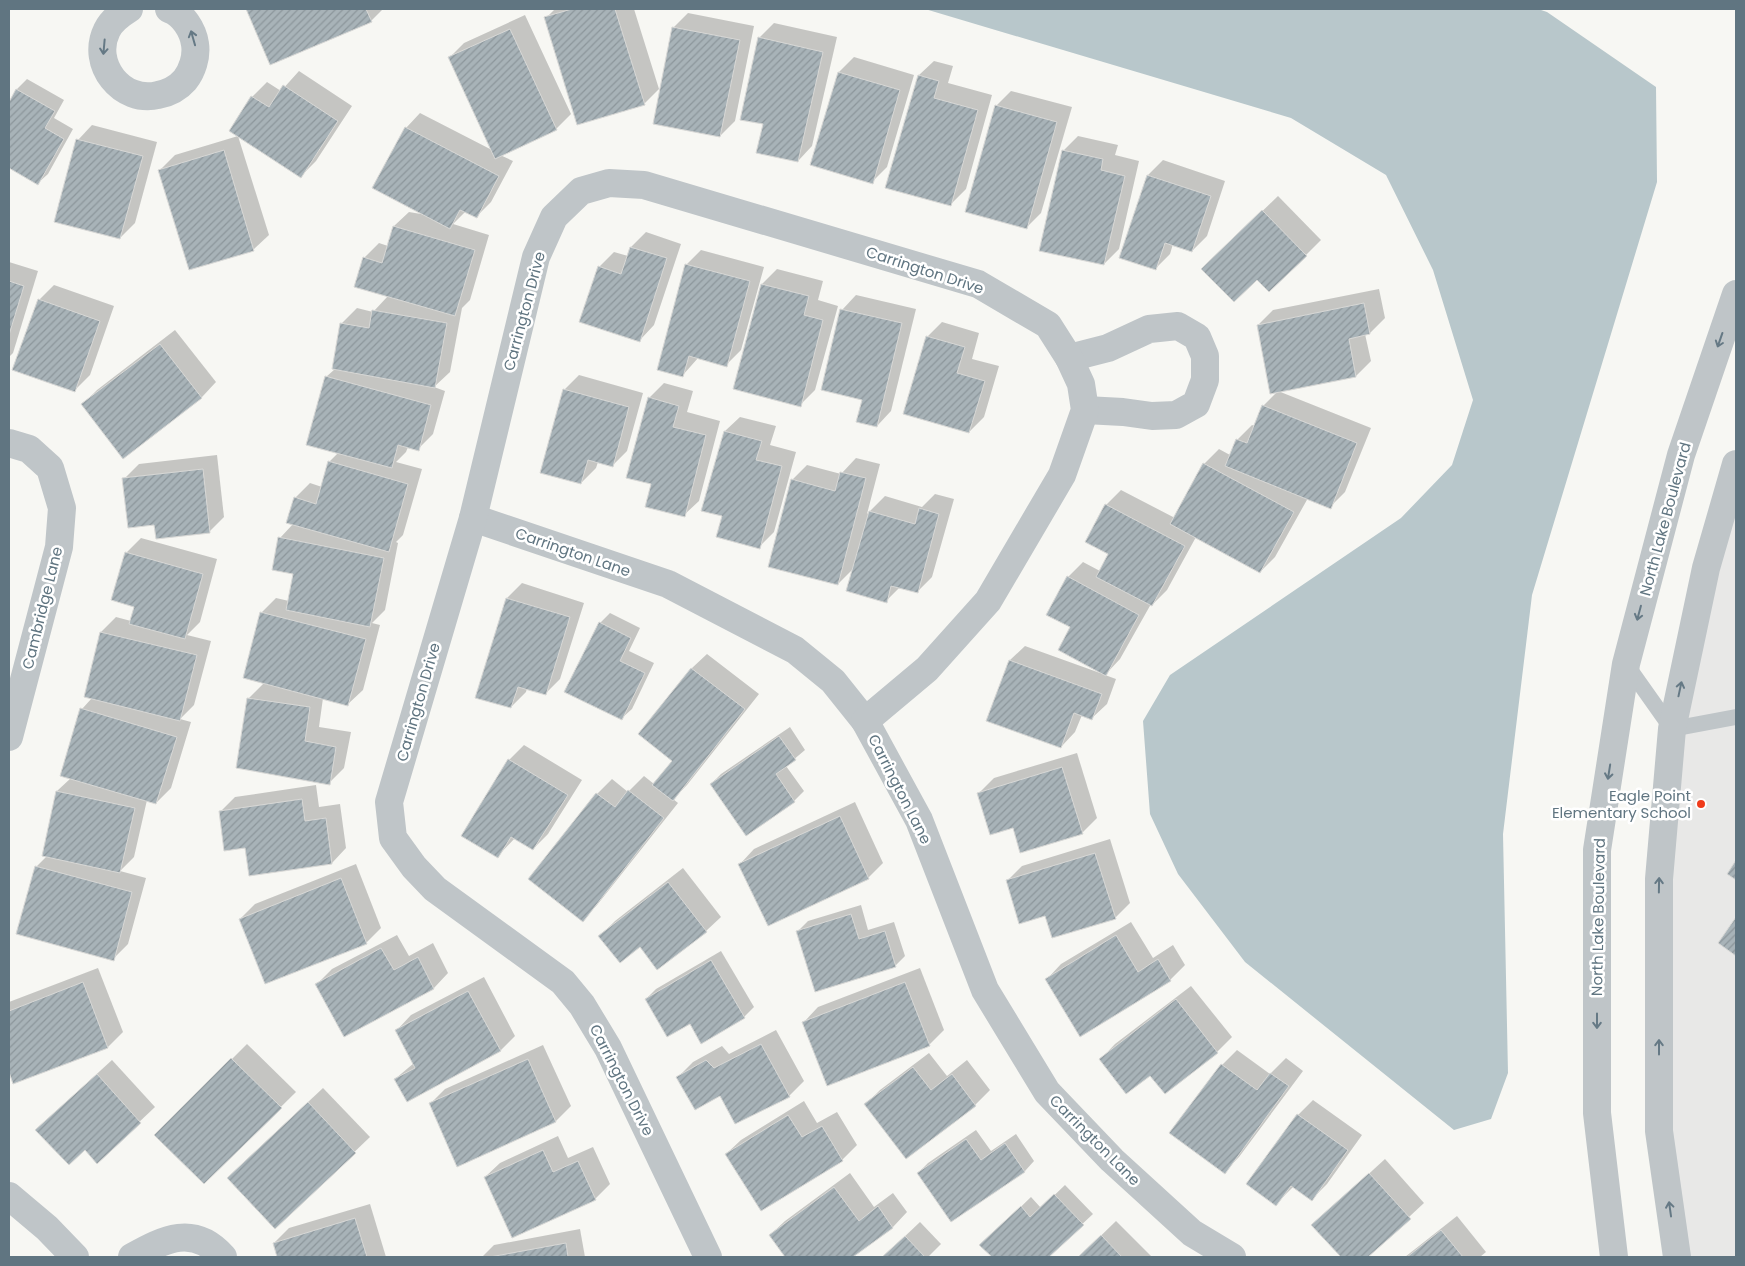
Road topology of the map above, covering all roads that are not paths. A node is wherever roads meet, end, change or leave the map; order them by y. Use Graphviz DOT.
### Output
graph roads {
  1 [pos="169,9"];
  2 [pos="117,11"];
  3 [pos="1736,294"];
  4 [pos="1069,358"];
  5 [pos="1084,410"];
  6 [pos="9,443"];
  7 [pos="1736,464"];
  8 [pos="473,518"];
  9 [pos="1626,664"];
  10 [pos="1736,717"];
  11 [pos="865,721"];
  12 [pos="1672,729"];
  13 [pos="9,736"];
  14 [pos="9,1196"];
  15 [pos="75,1257"];
  16 [pos="132,1257"];
  17 [pos="223,1257"];
  18 [pos="708,1257"];
  19 [pos="1232,1257"];
  20 [pos="1614,1257"];
  21 [pos="1677,1257"];
  2 -- 1 [label="street, one-way"];
  3 -- 9 [label="street, North Lake Boulevard, one-way"];
  4 -- 5 [label="street, Carrington Drive"];
  4 -- 5 [label="street"];
  4 -- 8 [label="street, Carrington Drive"];
  5 -- 11 [label="street, Carrington Drive"];
  6 -- 13 [label="street, Cambridge Lane"];
  12 -- 7 [label="street, one-way"];
  8 -- 11 [label="street, Carrington Lane"];
  8 -- 18 [label="street, Carrington Drive"];
  9 -- 12 [label="lane"];
  9 -- 20 [label="street, North Lake Boulevard, one-way"];
  10 -- 12 [label="lane"];
  11 -- 19 [label="street, Carrington Lane"];
  21 -- 12 [label="street, one-way"];
  14 -- 15 [label="street"];
  16 -- 17 [label="street"];
}
